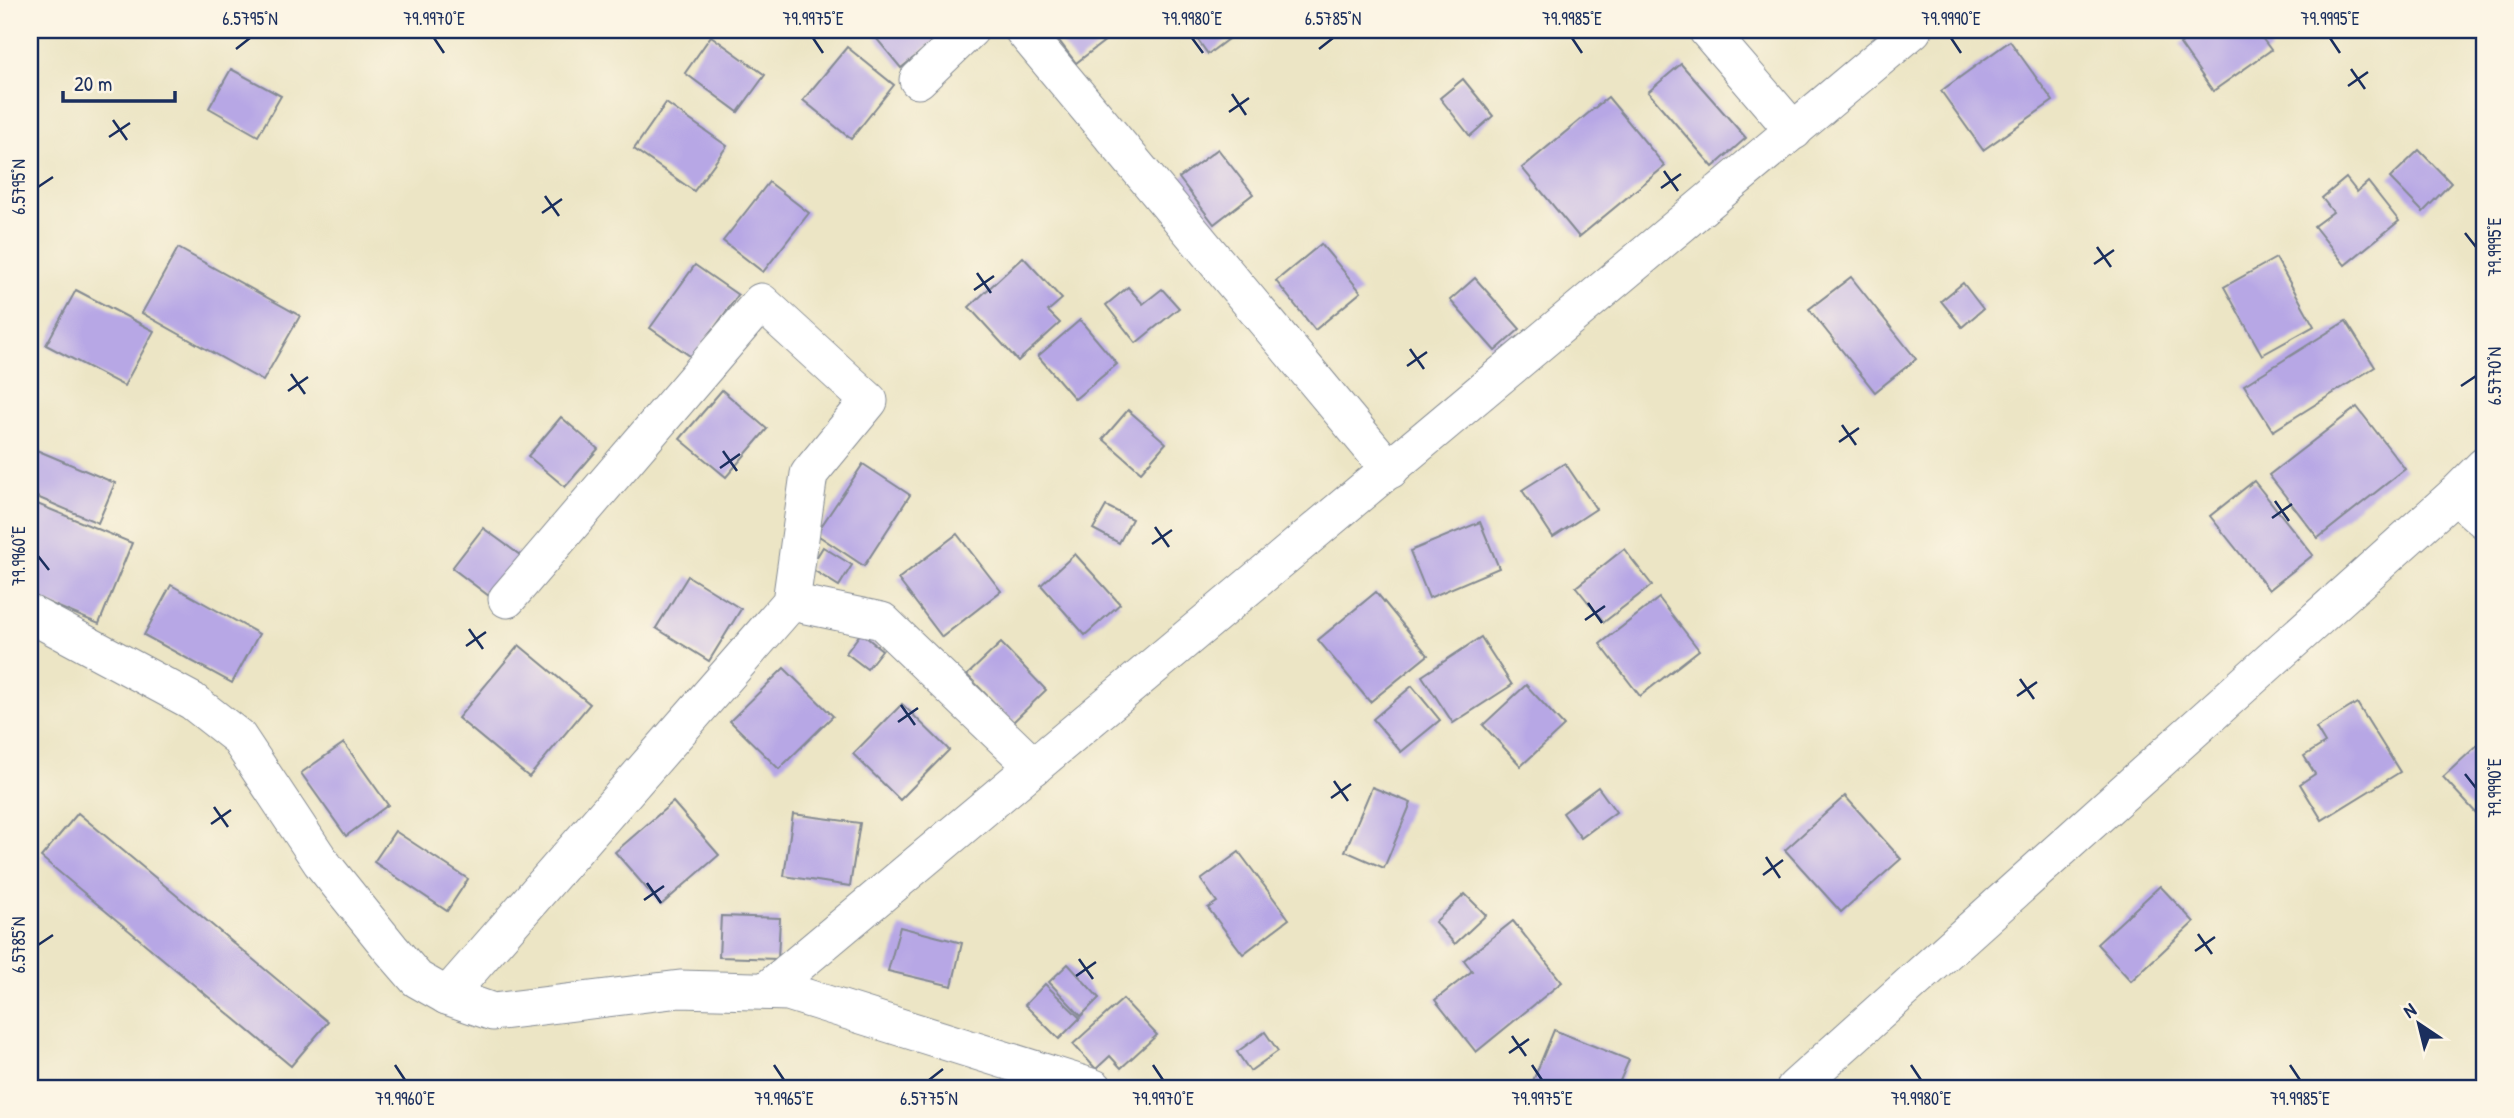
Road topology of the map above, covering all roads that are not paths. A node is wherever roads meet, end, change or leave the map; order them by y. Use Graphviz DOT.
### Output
graph roads {
  1 [pos="970,30"];
  2 [pos="1023,30"];
  3 [pos="1707,30"];
  4 [pos="1913,30"];
  5 [pos="918,80"];
  6 [pos="1794,131"];
  7 [pos="2484,466"];
  8 [pos="1390,470"];
  9 [pos="2455,495"];
  10 [pos="2484,520"];
  11 [pos="507,599"];
  12 [pos="791,602"];
  13 [pos="30,614"];
  14 [pos="1034,768"];
  15 [pos="766,991"];
  16 [pos="447,996"];
  17 [pos="1094,1088"];
  18 [pos="1794,1088"];
  1 -- 5 [label="street"];
  2 -- 8 [label="street"];
  3 -- 6 [label="street"];
  4 -- 6 [label="street"];
  6 -- 8 [label="street"];
  7 -- 9 [label="street"];
  8 -- 14 [label="street"];
  9 -- 10 [label="street"];
  9 -- 18 [label="street"];
  11 -- 12 [label="street"];
  12 -- 14 [label="street"];
  12 -- 16 [label="street"];
  13 -- 16 [label="street"];
  14 -- 15 [label="street"];
  15 -- 16 [label="street"];
  15 -- 17 [label="street"];
}
